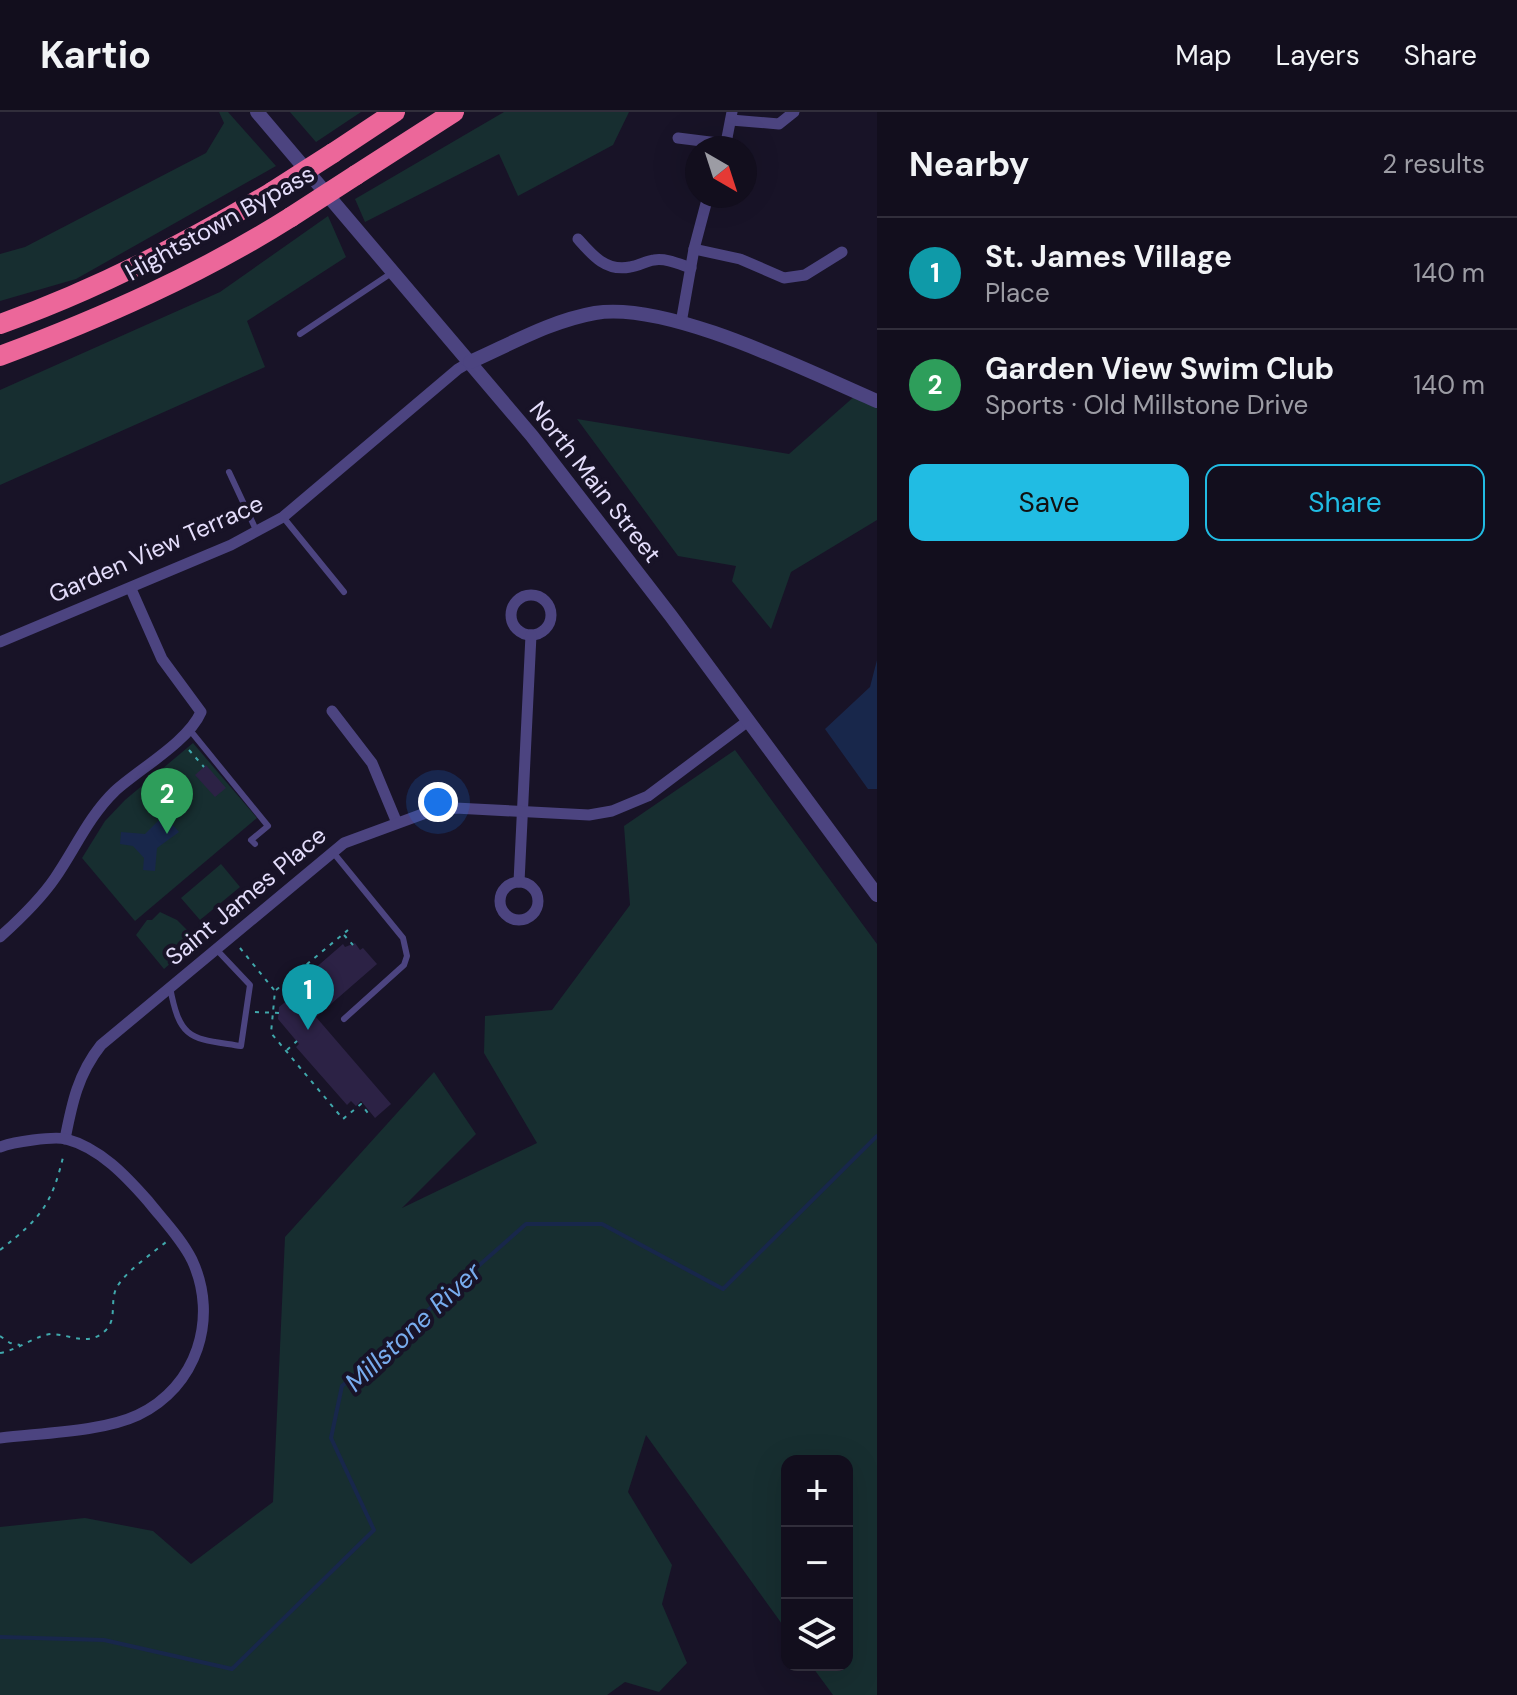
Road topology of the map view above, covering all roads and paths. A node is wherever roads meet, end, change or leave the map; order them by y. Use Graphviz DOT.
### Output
graph roads {
  1 [pos="257,112"];
  2 [pos="395,112"];
  3 [pos="454,112"];
  4 [pos="794,112"];
  5 [pos="732,116"];
  6 [pos="727,136"];
  7 [pos="678,138"];
  8 [pos="685,139"];
  9 [pos="705,208"];
  10 [pos="578,239"];
  11 [pos="694,249"];
  12 [pos="842,252"];
  13 [pos="691,268"];
  14 [pos="393,272"];
  15 [pos="681,323"];
  16 [pos="0,324"];
  17 [pos="300,334"];
  18 [pos="0,356"];
  19 [pos="470,362"];
  20 [pos="877,401"];
  21 [pos="229,472"];
  22 [pos="283,517"];
  23 [pos="257,532"];
  24 [pos="131,589"];
  25 [pos="344,592"];
  26 [pos="531,635"];
  27 [pos="0,642"];
  28 [pos="332,711"];
  29 [pos="748,721"];
  30 [pos="189,729"];
  31 [pos="186,747"];
  32 [pos="204,767"];
  33 [pos="523,812"];
  34 [pos="397,823"];
  35 [pos="268,826"];
  36 [pos="273,832"];
  37 [pos="255,844"];
  38 [pos="332,851"];
  39 [pos="519,882"];
  40 [pos="877,895"];
  41 [pos="348,930"];
  42 [pos="343,934"];
  43 [pos="0,937"];
  44 [pos="353,945"];
  45 [pos="239,947"];
  46 [pos="216,949"];
  47 [pos="170,987"];
  48 [pos="275,991"];
  49 [pos="246,1011"];
  50 [pos="273,1013"];
  51 [pos="279,1013"];
  52 [pos="344,1019"];
  53 [pos="297,1041"];
  54 [pos="286,1051"];
  55 [pos="371,1117"];
  56 [pos="65,1139"];
  57 [pos="0,1147"];
  58 [pos="64,1153"];
  59 [pos="167,1241"];
  60 [pos="0,1250"];
  61 [pos="0,1336"];
  62 [pos="21,1345"];
  63 [pos="0,1353"];
  64 [pos="0,1438"];
  1 -- 14 [label="street, North Main Street"];
  2 -- 16 [label="highway, Hightstown Bypass, bridge"];
  3 -- 18 [label="highway, Hightstown Bypass, bridge"];
  4 -- 5 [label="street"];
  5 -- 6 [label="street"];
  7 -- 8 [label="street"];
  9 -- 11 [label="street"];
  10 -- 13 [label="street"];
  11 -- 12 [label="street"];
  11 -- 13 [label="street"];
  13 -- 15 [label="street"];
  14 -- 17 [label="lane"];
  14 -- 19 [label="street, North Main Street"];
  15 -- 19 [label="street"];
  15 -- 20 [label="street"];
  19 -- 22 [label="street, Garden View Terrace"];
  19 -- 29 [label="street, North Main Street"];
  21 -- 23 [label="lane"];
  22 -- 23 [label="street, Garden View Terrace"];
  22 -- 25 [label="lane"];
  23 -- 24 [label="street, Garden View Terrace"];
  24 -- 27 [label="street, Garden View Terrace"];
  24 -- 30 [label="street"];
  26 -- 33 [label="street"];
  28 -- 34 [label="street"];
  29 -- 33 [label="street, Saint James Place"];
  29 -- 40 [label="street, North Main Street"];
  30 -- 35 [label="lane"];
  30 -- 43 [label="street"];
  31 -- 32 [label="path"];
  33 -- 34 [label="street, Saint James Place"];
  33 -- 39 [label="street"];
  34 -- 38 [label="street, Saint James Place"];
  35 -- 36 [label="lane"];
  35 -- 37 [label="lane"];
  38 -- 46 [label="street, Saint James Place"];
  38 -- 52 [label="lane"];
  41 -- 42 [label="path"];
  42 -- 44 [label="path"];
  42 -- 48 [label="path"];
  45 -- 48 [label="path"];
  46 -- 47 [label="street, Saint James Place"];
  46 -- 49 [label="lane"];
  47 -- 49 [label="lane"];
  47 -- 56 [label="street, Saint James Place"];
  48 -- 50 [label="path"];
  49 -- 50 [label="path"];
  50 -- 51 [label="path"];
  50 -- 54 [label="path"];
  53 -- 54 [label="path"];
  54 -- 55 [label="path"];
  56 -- 57 [label="street"];
  56 -- 64 [label="street"];
  58 -- 60 [label="path"];
  59 -- 62 [label="path"];
  61 -- 62 [label="path"];
  62 -- 63 [label="path"];
}
